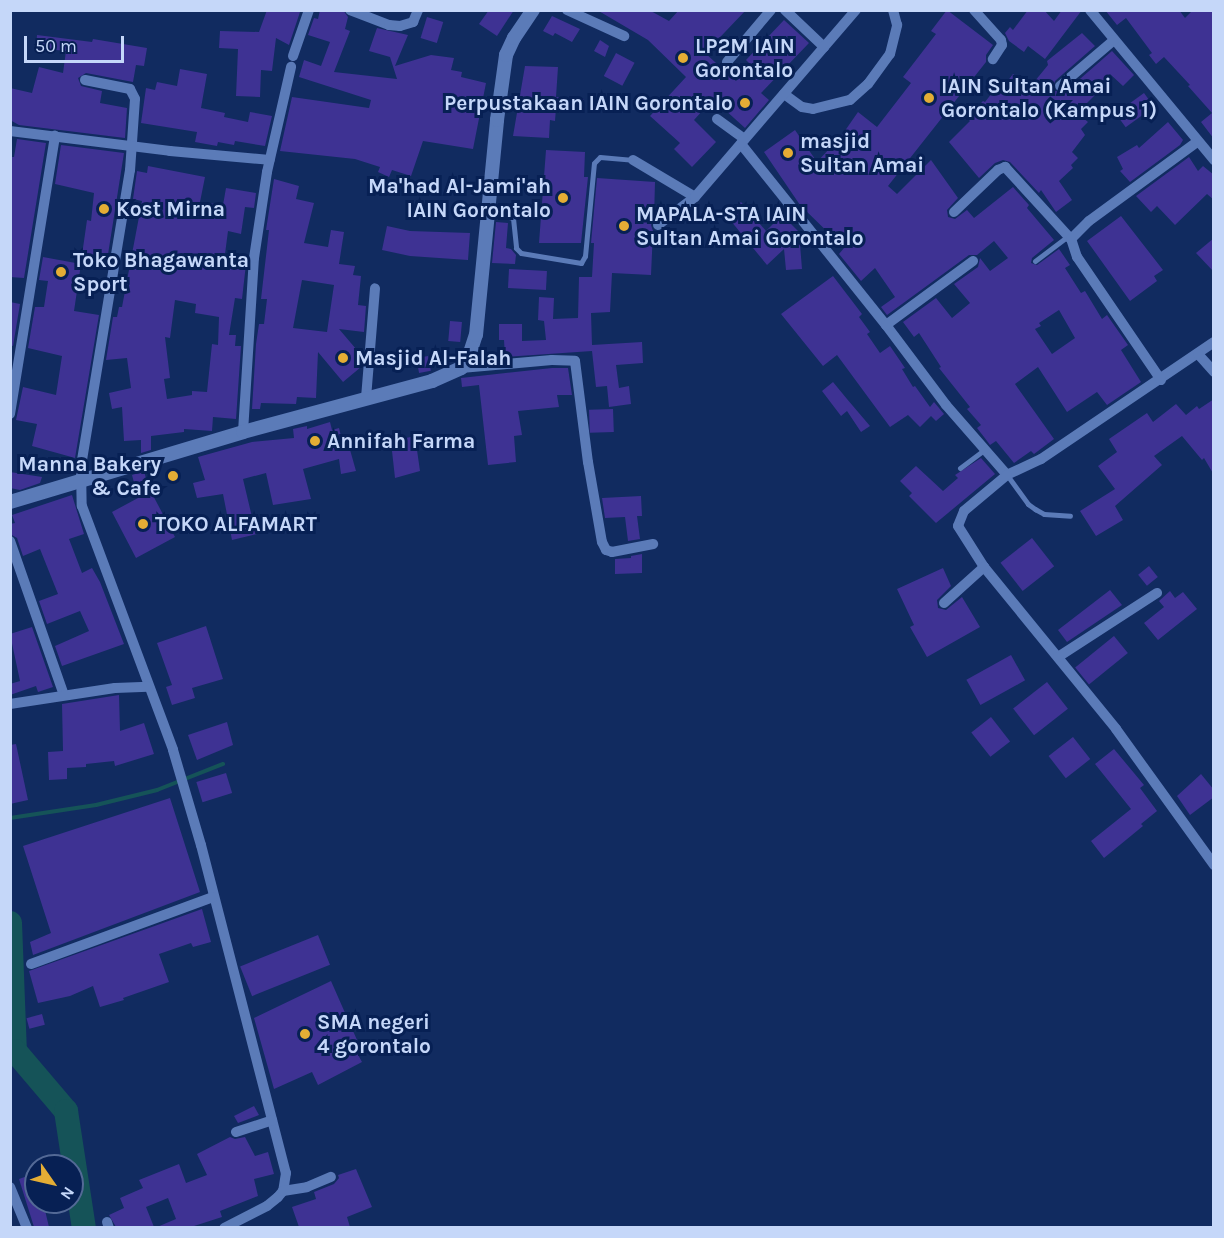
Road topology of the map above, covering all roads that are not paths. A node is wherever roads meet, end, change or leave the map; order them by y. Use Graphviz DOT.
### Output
graph roads {
  1 [pos="309,10"];
  2 [pos="350,10"];
  3 [pos="418,10"];
  4 [pos="532,10"];
  5 [pos="567,10"];
  6 [pos="855,10"];
  7 [pos="893,10"];
  8 [pos="974,10"];
  9 [pos="1090,10"];
  10 [pos="769,11"];
  11 [pos="786,11"];
  12 [pos="624,36"];
  13 [pos="1114,40"];
  14 [pos="824,46"];
  15 [pos="993,58"];
  16 [pos="727,62"];
  17 [pos="85,80"];
  18 [pos="1060,86"];
  19 [pos="784,94"];
  20 [pos="717,119"];
  21 [pos="10,131"];
  22 [pos="55,136"];
  23 [pos="1197,141"];
  24 [pos="743,142"];
  25 [pos="130,146"];
  26 [pos="270,160"];
  27 [pos="633,160"];
  28 [pos="1214,160"];
  29 [pos="695,197"];
  30 [pos="488,213"];
  31 [pos="954,213"];
  32 [pos="662,222"];
  33 [pos="1070,238"];
  34 [pos="973,261"];
  35 [pos="1035,261"];
  36 [pos="375,288"];
  37 [pos="886,325"];
  38 [pos="1214,342"];
  39 [pos="1198,354"];
  40 [pos="461,368"];
  41 [pos="1214,372"];
  42 [pos="1161,380"];
  43 [pos="366,398"];
  44 [pos="10,414"];
  45 [pos="243,432"];
  46 [pos="984,450"];
  47 [pos="960,468"];
  48 [pos="1007,475"];
  49 [pos="81,483"];
  50 [pos="10,502"];
  51 [pos="1070,516"];
  52 [pos="10,541"];
  53 [pos="653,544"];
  54 [pos="984,567"];
  55 [pos="1157,593"];
  56 [pos="944,603"];
  57 [pos="1058,657"];
  58 [pos="148,687"];
  59 [pos="64,694"];
  60 [pos="10,704"];
  61 [pos="1214,866"];
  62 [pos="213,897"];
  63 [pos="31,964"];
  64 [pos="272,1120"];
  65 [pos="236,1132"];
  66 [pos="331,1177"];
  67 [pos="10,1187"];
  68 [pos="283,1191"];
  69 [pos="27,1227"];
  70 [pos="224,1227"];
  1 -- 26 [label="street"];
  2 -- 3 [label="street"];
  4 -- 30 [label="street"];
  5 -- 12 [label="street"];
  6 -- 14 [label="street"];
  7 -- 19 [label="street"];
  8 -- 15 [label="street"];
  9 -- 13 [label="street"];
  10 -- 16 [label="street"];
  11 -- 14 [label="street"];
  13 -- 18 [label="street"];
  13 -- 23 [label="street"];
  14 -- 19 [label="street"];
  17 -- 25 [label="street"];
  19 -- 24 [label="street"];
  20 -- 24 [label="street"];
  21 -- 22 [label="street"];
  22 -- 25 [label="street"];
  22 -- 44 [label="street"];
  23 -- 28 [label="street"];
  23 -- 33 [label="street"];
  24 -- 29 [label="street"];
  24 -- 37 [label="street"];
  25 -- 26 [label="street"];
  25 -- 49 [label="street"];
  26 -- 45 [label="street"];
  27 -- 29 [label="street"];
  27 -- 30 [label="lane"];
  29 -- 32 [label="street"];
  30 -- 40 [label="street"];
  31 -- 33 [label="street"];
  33 -- 35 [label="lane"];
  33 -- 42 [label="street"];
  34 -- 37 [label="street"];
  36 -- 43 [label="street"];
  37 -- 46 [label="street"];
  38 -- 39 [label="street"];
  39 -- 41 [label="street"];
  39 -- 42 [label="street"];
  40 -- 43 [label="street"];
  40 -- 53 [label="street"];
  42 -- 48 [label="street"];
  43 -- 45 [label="street"];
  45 -- 49 [label="street"];
  46 -- 47 [label="lane"];
  46 -- 48 [label="street"];
  48 -- 51 [label="lane"];
  48 -- 54 [label="street"];
  49 -- 50 [label="street"];
  49 -- 58 [label="street"];
  52 -- 59 [label="street"];
  54 -- 56 [label="street"];
  54 -- 57 [label="street"];
  55 -- 57 [label="street"];
  57 -- 61 [label="street"];
  58 -- 59 [label="street"];
  58 -- 62 [label="street"];
  59 -- 60 [label="street"];
  62 -- 63 [label="street"];
  62 -- 64 [label="street"];
  64 -- 65 [label="street"];
  64 -- 68 [label="street"];
  66 -- 68 [label="street"];
  67 -- 69 [label="street"];
  68 -- 70 [label="street"];
}
